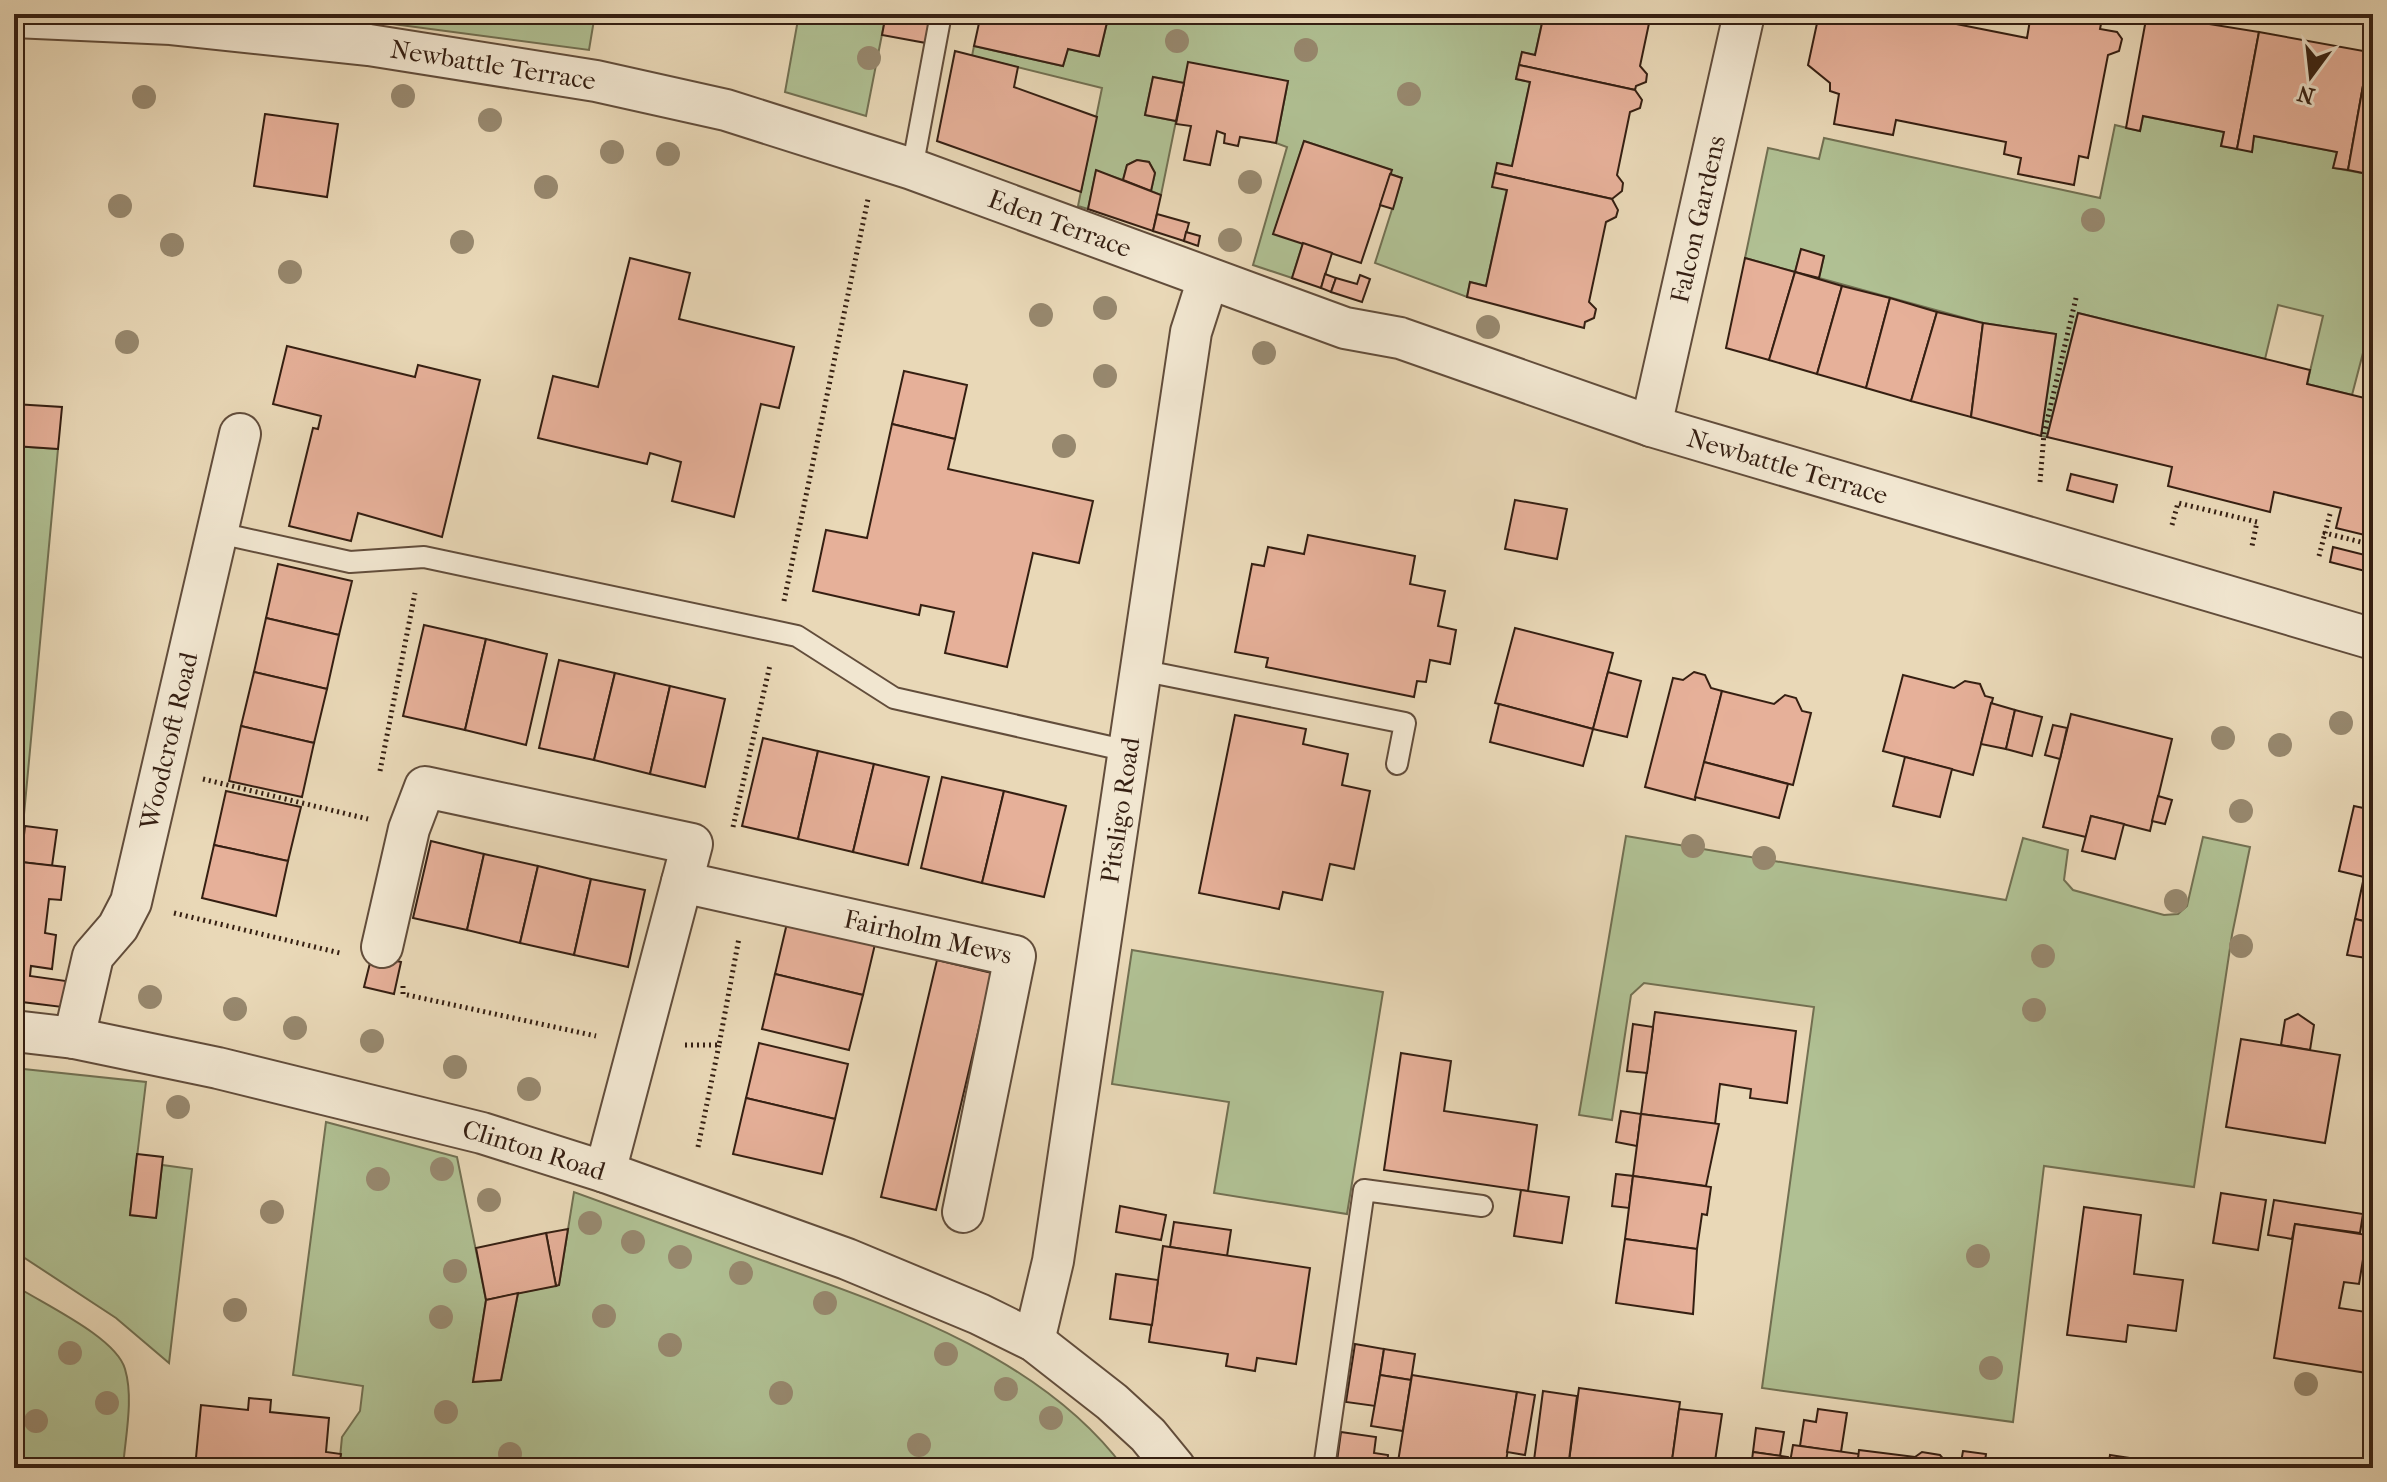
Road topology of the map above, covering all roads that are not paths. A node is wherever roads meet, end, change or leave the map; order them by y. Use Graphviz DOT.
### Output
graph roads {
  1 [pos="941,14"];
  2 [pos="1744,14"];
  3 [pos="25,16"];
  4 [pos="894,164"];
  5 [pos="1208,279"];
  6 [pos="1651,426"];
  7 [pos="240,434"];
  8 [pos="219,533"];
  9 [pos="2373,639"];
  10 [pos="1140,670"];
  11 [pos="1128,751"];
  12 [pos="1397,764"];
  13 [pos="682,882"];
  14 [pos="382,947"];
  15 [pos="14,1031"];
  16 [pos="74,1038"];
  17 [pos="605,1172"];
  18 [pos="1482,1206"];
  19 [pos="963,1212"];
  20 [pos="1034,1341"];
  21 [pos="1175,1468"];
  22 [pos="1324,1468"];
  1 -- 4 [label="lane"];
  2 -- 6 [label="street, Falcon Gardens"];
  3 -- 4 [label="street, Newbattle Terrace"];
  4 -- 5 [label="street, Eden Terrace"];
  5 -- 6 [label="street, Newbattle Terrace"];
  5 -- 10 [label="street, Pitsligo Road"];
  6 -- 9 [label="street, Newbattle Terrace"];
  7 -- 8 [label="street, Woodcroft Road"];
  8 -- 11 [label="lane"];
  8 -- 16 [label="street, Woodcroft Road"];
  10 -- 11 [label="street, Pitsligo Road"];
  10 -- 12 [label="lane"];
  11 -- 20 [label="street, Pitsligo Road"];
  13 -- 14 [label="street"];
  13 -- 17 [label="street"];
  13 -- 19 [label="street, Fairholm Mews"];
  15 -- 16 [label="street, Clinton Road"];
  16 -- 17 [label="street, Clinton Road"];
  17 -- 20 [label="street, Clinton Road"];
  18 -- 22 [label="lane"];
  20 -- 21 [label="street, Clinton Road"];
}
